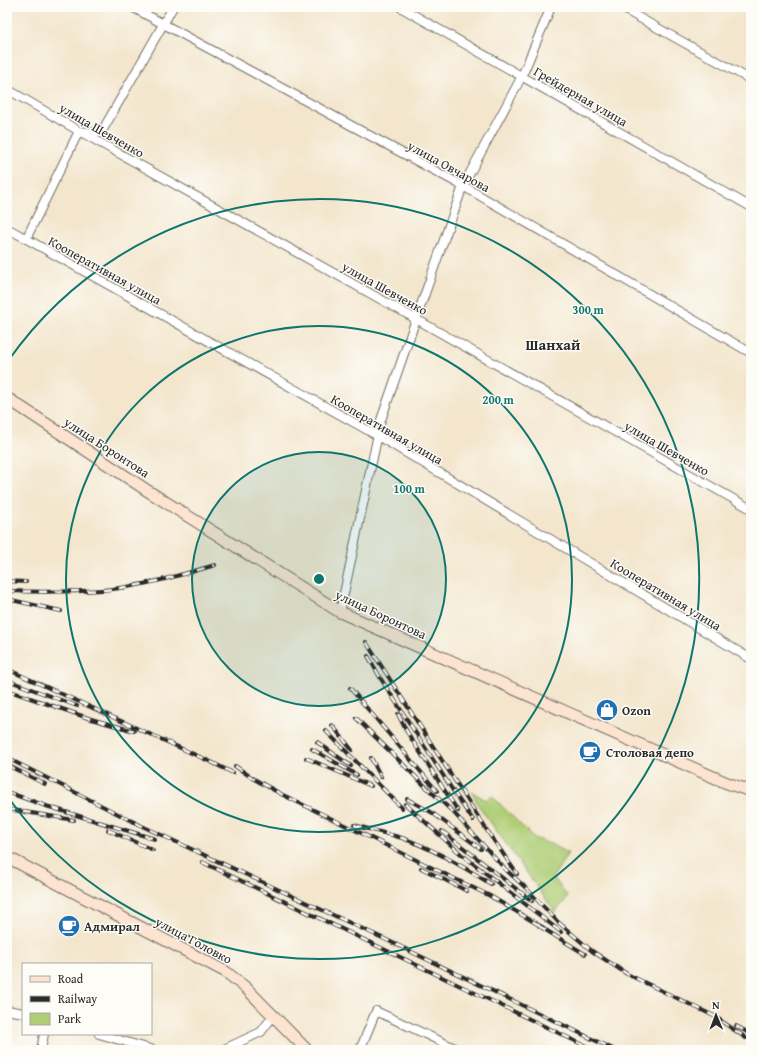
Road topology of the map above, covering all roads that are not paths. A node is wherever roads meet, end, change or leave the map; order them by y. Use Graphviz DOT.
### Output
graph roads {
  1 [pos="132,7"];
  2 [pos="173,7"];
  3 [pos="400,7"];
  4 [pos="551,7"];
  5 [pos="620,7"];
  6 [pos="163,25"];
  7 [pos="522,76"];
  8 [pos="751,80"];
  9 [pos="7,89"];
  10 [pos="79,131"];
  11 [pos="463,186"];
  12 [pos="751,207"];
  13 [pos="7,228"];
  14 [pos="26,239"];
  15 [pos="416,319"];
  16 [pos="751,354"];
  17 [pos="7,398"];
  18 [pos="378,436"];
  19 [pos="751,509"];
  20 [pos="340,612"];
  21 [pos="751,659"];
  22 [pos="751,791"];
  23 [pos="7,857"];
  24 [pos="7,1010"];
  25 [pos="22,1013"];
  26 [pos="272,1016"];
  27 [pos="44,1035"];
  28 [pos="102,1035"];
  29 [pos="41,1050"];
  30 [pos="154,1050"];
  31 [pos="222,1050"];
  32 [pos="307,1050"];
  33 [pos="360,1050"];
  34 [pos="459,1050"];
  1 -- 6 [label="street, улица Овчарова"];
  2 -- 6 [label="street"];
  3 -- 7 [label="street, Грейдерная улица"];
  4 -- 7 [label="street"];
  5 -- 8 [label="street"];
  6 -- 10 [label="street"];
  6 -- 11 [label="street, улица Овчарова"];
  7 -- 11 [label="street"];
  7 -- 12 [label="street, Грейдерная улица"];
  9 -- 10 [label="street, улица Шевченко"];
  10 -- 14 [label="street"];
  10 -- 15 [label="street, улица Шевченко"];
  11 -- 15 [label="street"];
  11 -- 16 [label="street, улица Овчарова"];
  13 -- 14 [label="street, Кооперативная улица"];
  14 -- 18 [label="street, Кооперативная улица"];
  15 -- 18 [label="street"];
  15 -- 19 [label="street, улица Шевченко"];
  17 -- 20 [label="street, улица Боронтова"];
  18 -- 20 [label="street"];
  18 -- 21 [label="street, Кооперативная улица"];
  20 -- 22 [label="street, улица Боронтова"];
  23 -- 26 [label="street, улица Головко"];
  24 -- 25 [label="street"];
  26 -- 31 [label="street"];
  26 -- 32 [label="street, улица Головко"];
  27 -- 29 [label="street"];
  28 -- 30 [label="street"];
  33 -- 34 [label="street"];
}
